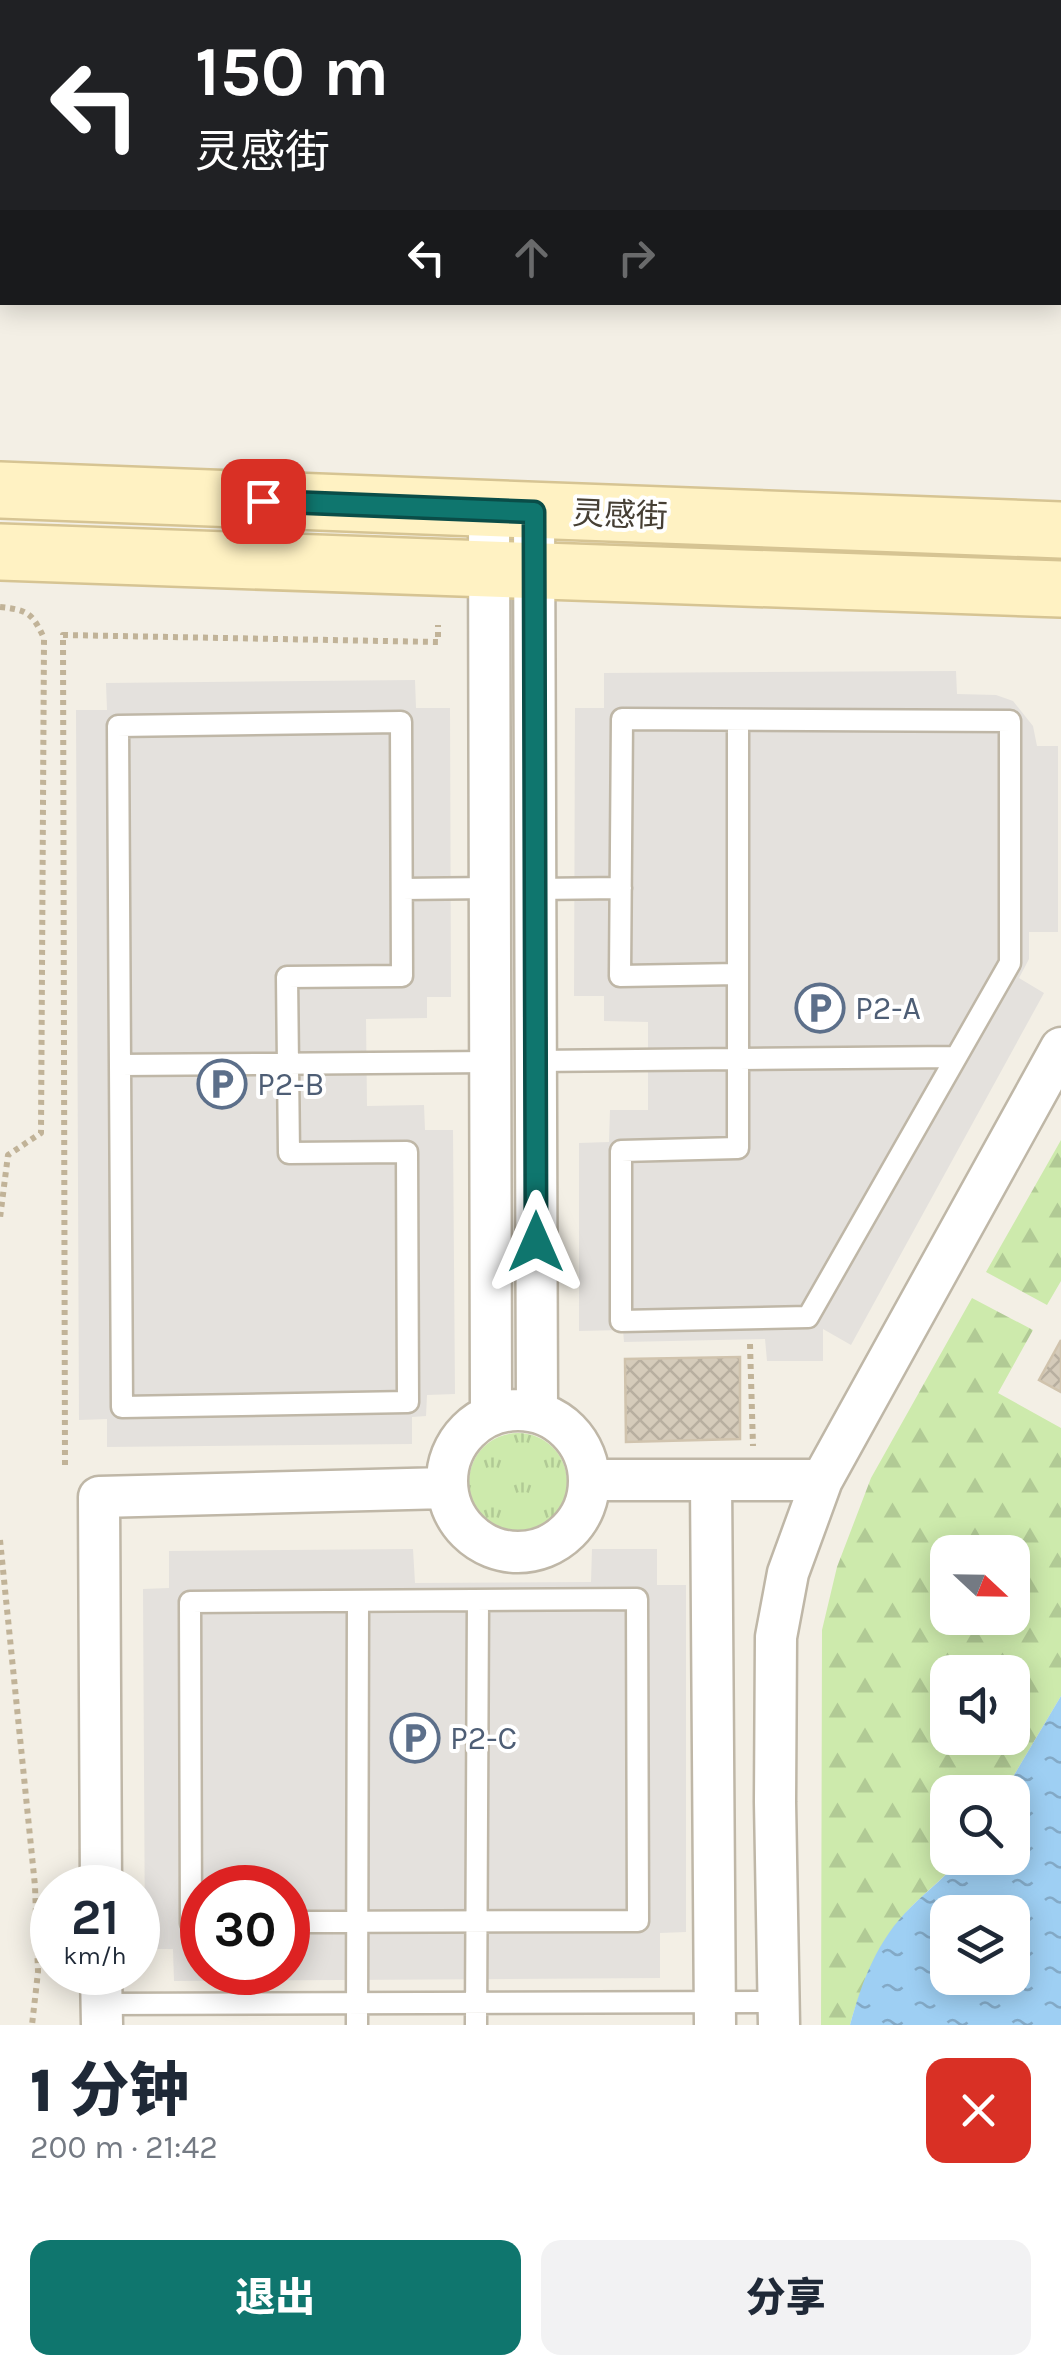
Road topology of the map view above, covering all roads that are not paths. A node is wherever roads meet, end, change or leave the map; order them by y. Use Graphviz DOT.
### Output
graph roads {
  1 [pos="0,490"];
  2 [pos="511,512"];
  3 [pos="1061,530"];
  4 [pos="0,552"];
  5 [pos="511,570"];
  6 [pos="1061,589"];
  7 [pos="738,720"];
  8 [pos="490,888"];
  9 [pos="621,888"];
  10 [pos="402,889"];
  11 [pos="535,889"];
  12 [pos="738,974"];
  13 [pos="1061,1048"];
  14 [pos="956,1057"];
  15 [pos="535,1060"];
  16 [pos="739,1060"];
  17 [pos="490,1062"];
  18 [pos="120,1064"];
  19 [pos="289,1064"];
  20 [pos="536,1412"];
  21 [pos="491,1415"];
  22 [pos="589,1480"];
  23 [pos="711,1480"];
  24 [pos="822,1480"];
  25 [pos="446,1488"];
  26 [pos="478,1600"];
  27 [pos="358,1601"];
  28 [pos="101,1865"];
  29 [pos="191,1865"];
  30 [pos="476,1921"];
  31 [pos="310,1922"];
  32 [pos="357,1922"];
  33 [pos="101,2001"];
  34 [pos="357,2003"];
  35 [pos="476,2003"];
  36 [pos="714,2014"];
  37 [pos="779,2014"];
  38 [pos="357,2025"];
  39 [pos="476,2025"];
  1 -- 2 [label="street, 灵感街"];
  2 -- 3 [label="street, 灵感街"];
  2 -- 5 [label="street"];
  4 -- 5 [label="street, 灵感街"];
  5 -- 6 [label="street, 灵感街"];
  5 -- 8 [label="street"];
  5 -- 11 [label="street"];
  7 -- 9 [label="lane"];
  7 -- 12 [label="lane"];
  7 -- 14 [label="lane"];
  8 -- 10 [label="lane"];
  8 -- 17 [label="street"];
  9 -- 11 [label="lane"];
  9 -- 12 [label="lane"];
  10 -- 18 [label="lane"];
  10 -- 19 [label="lane"];
  11 -- 15 [label="street"];
  12 -- 16 [label="lane"];
  13 -- 24 [label="street"];
  14 -- 16 [label="lane"];
  14 -- 16 [label="lane"];
  15 -- 16 [label="lane"];
  15 -- 20 [label="street"];
  17 -- 19 [label="lane"];
  17 -- 21 [label="street"];
  18 -- 19 [label="lane"];
  18 -- 19 [label="lane"];
  20 -- 21 [label="street"];
  20 -- 22 [label="street"];
  21 -- 25 [label="street"];
  22 -- 23 [label="street"];
  22 -- 25 [label="street"];
  23 -- 24 [label="street"];
  23 -- 36 [label="street"];
  24 -- 37 [label="street"];
  25 -- 28 [label="street"];
  26 -- 27 [label="lane"];
  26 -- 30 [label="lane"];
  26 -- 30 [label="lane"];
  27 -- 29 [label="lane"];
  27 -- 32 [label="lane"];
  30 -- 32 [label="lane"];
  30 -- 35 [label="lane"];
  31 -- 32 [label="lane"];
  32 -- 34 [label="lane"];
  33 -- 34 [label="lane"];
  34 -- 35 [label="lane"];
  34 -- 38 [label="lane"];
  35 -- 36 [label="lane"];
  35 -- 39 [label="lane"];
  36 -- 37 [label="lane"];
}
